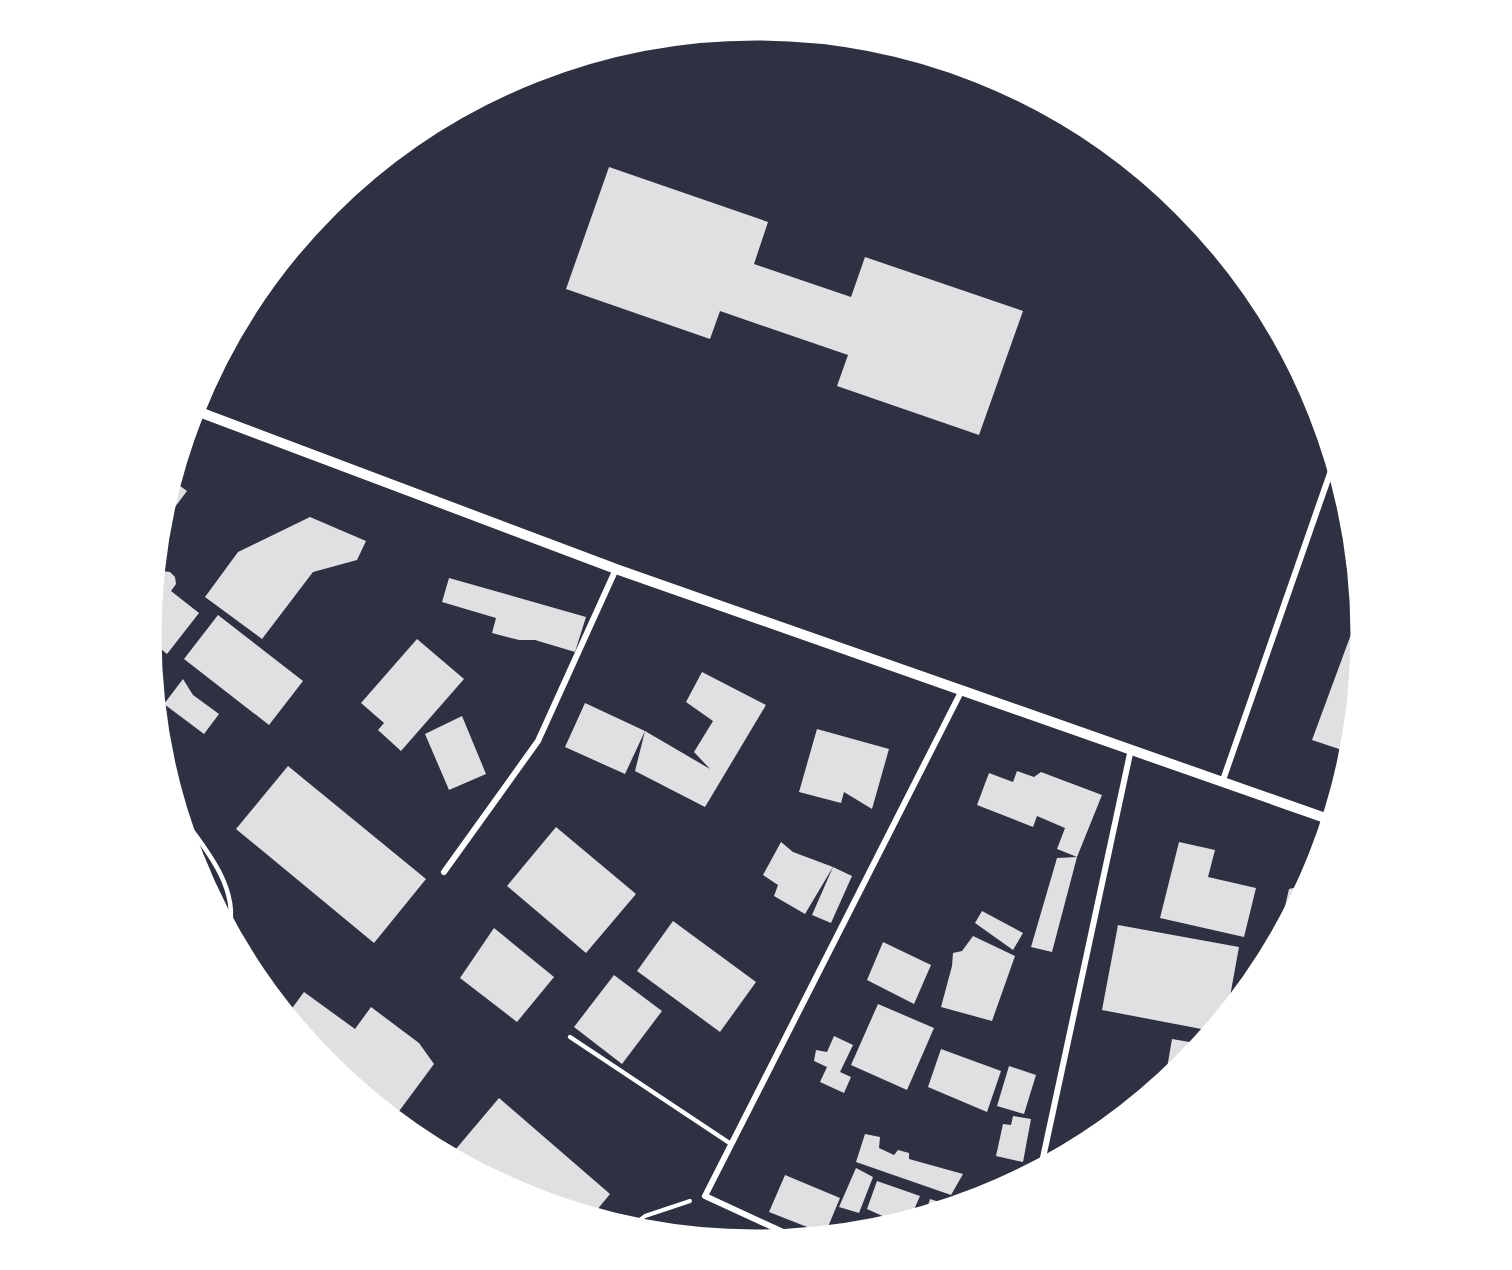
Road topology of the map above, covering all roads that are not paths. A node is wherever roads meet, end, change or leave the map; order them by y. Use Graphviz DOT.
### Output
graph roads {
  1 [pos="203,413"];
  2 [pos="1330,474"];
  3 [pos="616,568"];
  4 [pos="962,690"];
  5 [pos="1131,749"];
  6 [pos="1223,780"];
  7 [pos="1323,817"];
  8 [pos="194,832"];
  9 [pos="444,872"];
  10 [pos="229,913"];
  11 [pos="570,1036"];
  12 [pos="731,1144"];
  13 [pos="1043,1157"];
  14 [pos="780,1230"];
  1 -- 3 [label="street"];
  2 -- 6 [label="street"];
  3 -- 4 [label="street"];
  3 -- 9 [label="street"];
  4 -- 5 [label="street"];
  4 -- 12 [label="street"];
  5 -- 6 [label="street"];
  5 -- 13 [label="street"];
  6 -- 7 [label="street"];
  8 -- 10 [label="lane"];
  11 -- 12 [label="lane"];
  12 -- 14 [label="street"];
}
